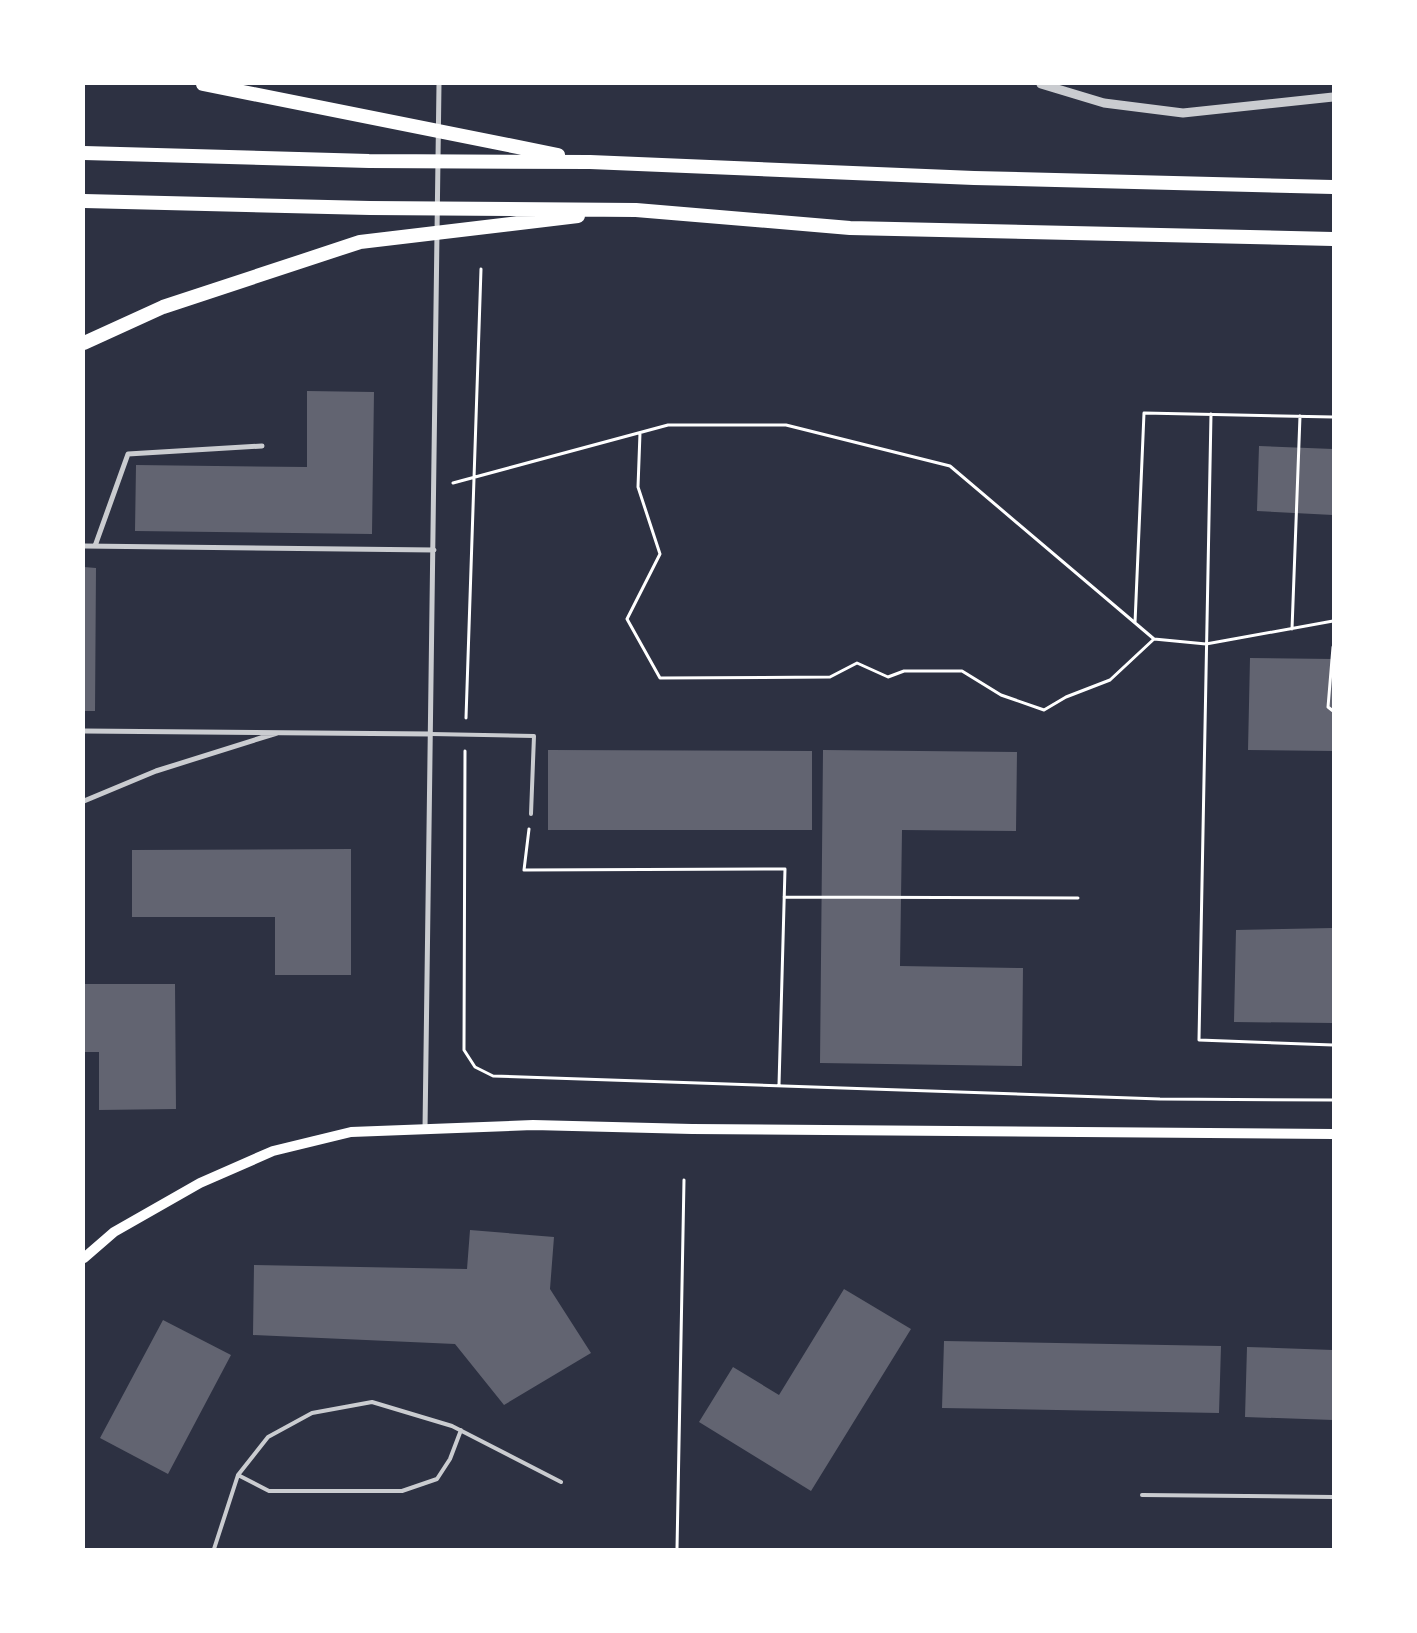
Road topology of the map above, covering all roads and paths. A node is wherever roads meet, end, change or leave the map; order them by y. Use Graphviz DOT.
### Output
graph roads {
  1 [pos="203,84"];
  2 [pos="439,84"];
  3 [pos="1041,84"];
  4 [pos="1333,97"];
  5 [pos="84,153"];
  6 [pos="590,162"];
  7 [pos="1333,187"];
  8 [pos="84,200"];
  9 [pos="636,210"];
  10 [pos="1333,240"];
  11 [pos="481,269"];
  12 [pos="84,343"];
  13 [pos="1211,414"];
  14 [pos="1300,416"];
  15 [pos="1333,417"];
  16 [pos="640,432"];
  17 [pos="262,446"];
  18 [pos="435,488"];
  19 [pos="84,546"];
  20 [pos="95,546"];
  21 [pos="434,550"];
  22 [pos="1333,621"];
  23 [pos="1135,624"];
  24 [pos="1292,629"];
  25 [pos="1154,639"];
  26 [pos="1206,644"];
  27 [pos="1333,647"];
  28 [pos="1333,711"];
  29 [pos="466,720"];
  30 [pos="84,731"];
  31 [pos="282,731"];
  32 [pos="431,734"];
  33 [pos="465,750"];
  34 [pos="84,801"];
  35 [pos="531,814"];
  36 [pos="784,897"];
  37 [pos="1078,898"];
  38 [pos="1333,1045"];
  39 [pos="779,1086"];
  40 [pos="1333,1100"];
  41 [pos="426,1129"];
  42 [pos="1333,1134"];
  43 [pos="684,1180"];
  44 [pos="84,1258"];
  45 [pos="461,1430"];
  46 [pos="238,1474"];
  47 [pos="561,1482"];
  48 [pos="1142,1495"];
  49 [pos="1333,1497"];
  50 [pos="214,1549"];
  51 [pos="678,1549"];
  1 -- 6 [label="highway"];
  2 -- 18 [label="street"];
  3 -- 4 [label="street"];
  5 -- 6 [label="highway"];
  6 -- 7 [label="highway"];
  8 -- 9 [label="highway"];
  9 -- 10 [label="highway"];
  9 -- 12 [label="highway"];
  11 -- 29 [label="path"];
  13 -- 14 [label="path"];
  13 -- 23 [label="path"];
  13 -- 26 [label="path"];
  14 -- 15 [label="path"];
  14 -- 24 [label="path"];
  16 -- 18 [label="path"];
  16 -- 23 [label="path"];
  16 -- 25 [label="path"];
  17 -- 20 [label="street"];
  18 -- 21 [label="street"];
  19 -- 20 [label="street"];
  20 -- 21 [label="street"];
  21 -- 32 [label="street"];
  22 -- 24 [label="path"];
  23 -- 25 [label="path"];
  24 -- 26 [label="path"];
  25 -- 26 [label="path"];
  26 -- 38 [label="path"];
  27 -- 28 [label="path"];
  30 -- 31 [label="street"];
  31 -- 32 [label="street"];
  31 -- 34 [label="street"];
  32 -- 35 [label="lane"];
  32 -- 41 [label="street"];
  33 -- 39 [label="path"];
  35 -- 36 [label="path"];
  36 -- 37 [label="path"];
  36 -- 39 [label="path"];
  39 -- 40 [label="path"];
  41 -- 42 [label="main road"];
  41 -- 44 [label="main road"];
  43 -- 51 [label="path"];
  45 -- 46 [label="lane"];
  45 -- 46 [label="lane"];
  45 -- 47 [label="lane"];
  46 -- 50 [label="lane"];
  48 -- 49 [label="lane"];
}
